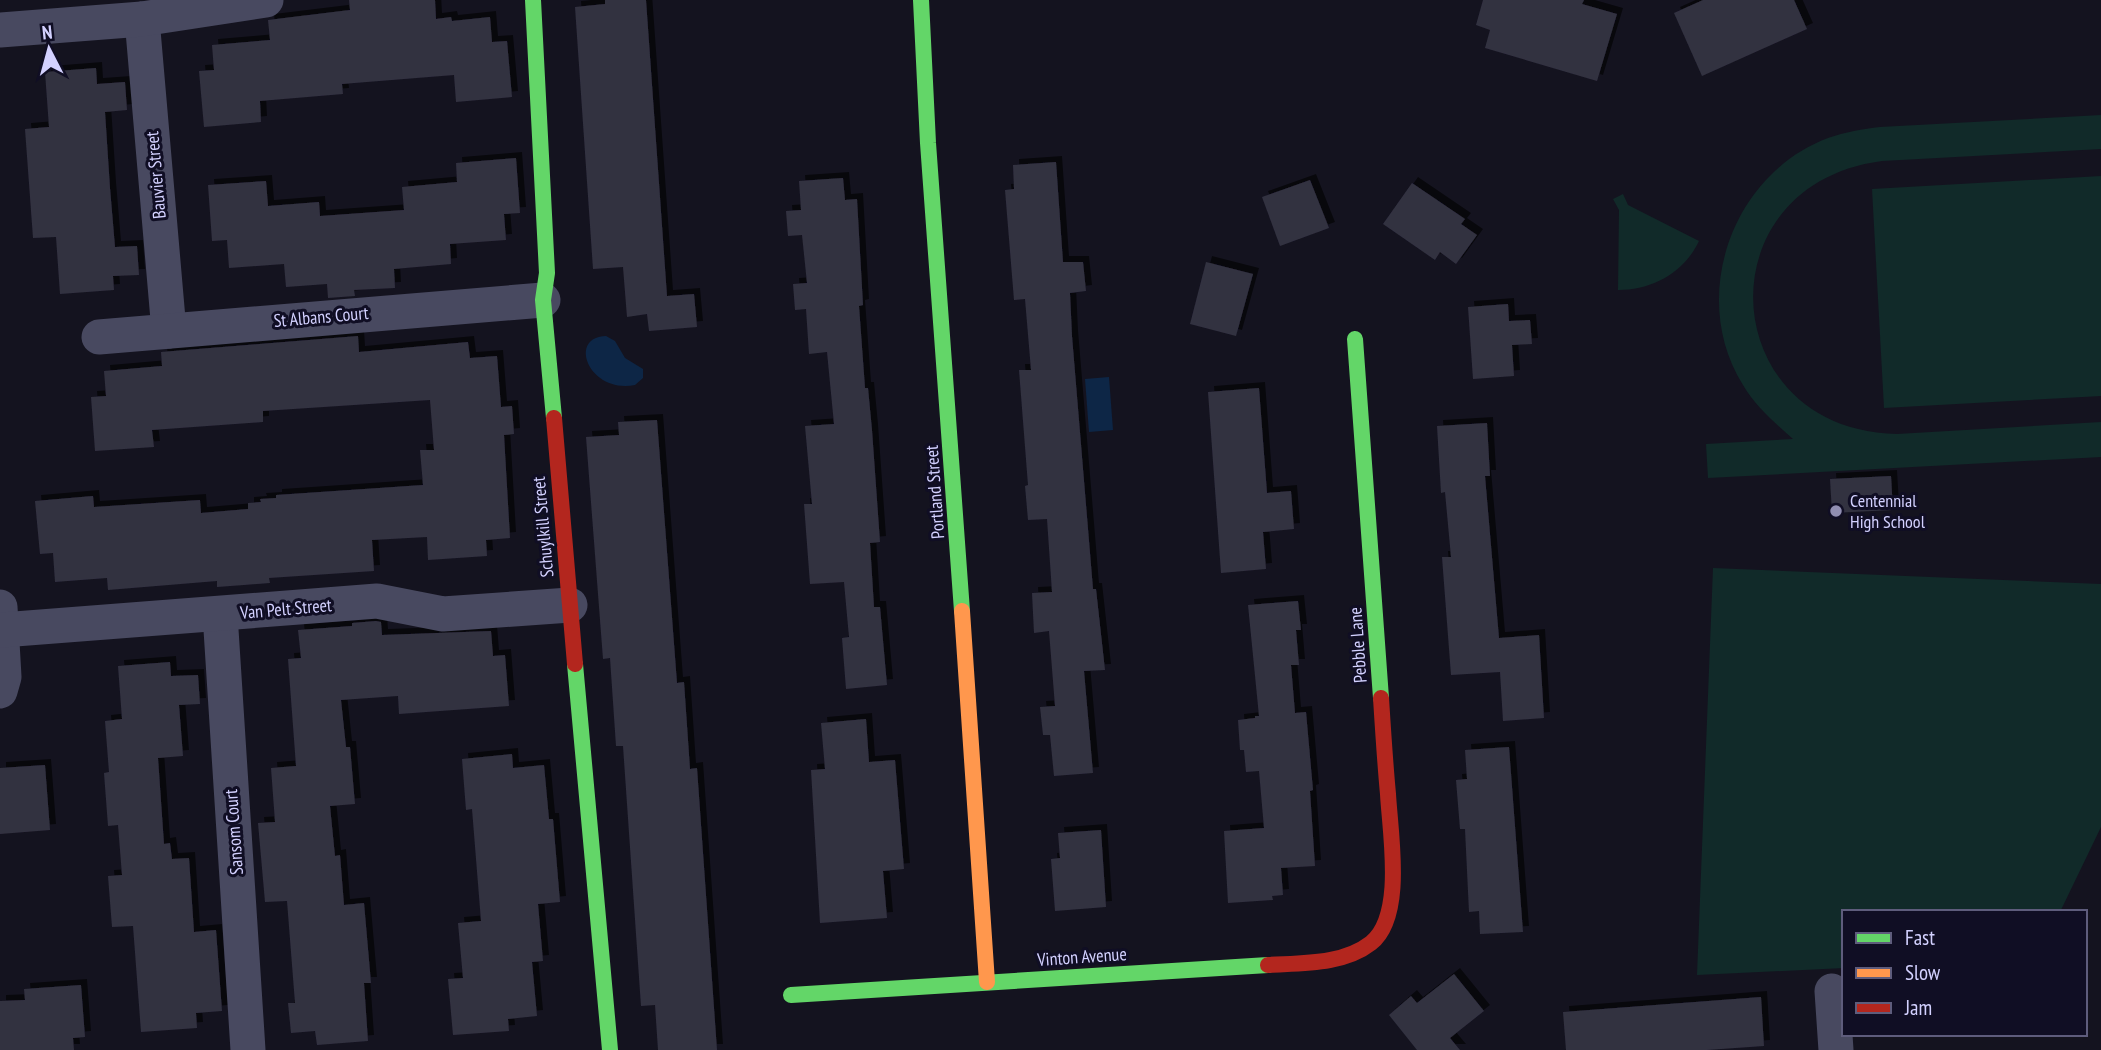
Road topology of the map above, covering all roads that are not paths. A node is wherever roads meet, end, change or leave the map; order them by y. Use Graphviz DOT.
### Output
graph roads {
  1 [pos="266,0"];
  2 [pos="533,0"];
  3 [pos="921,0"];
  4 [pos="142,19"];
  5 [pos="0,30"];
  6 [pos="543,300"];
  7 [pos="169,331"];
  8 [pos="99,337"];
  9 [pos="1355,339"];
  10 [pos="570,605"];
  11 [pos="220,614"];
  12 [pos="1,619"];
  13 [pos="2,684"];
  14 [pos="1373,943"];
  15 [pos="987,982"];
  16 [pos="1832,990"];
  17 [pos="791,995"];
  18 [pos="247,1050"];
  19 [pos="610,1050"];
  20 [pos="1836,1050"];
  1 -- 4 [label="street"];
  2 -- 6 [label="street, Schuylkill Street"];
  3 -- 15 [label="street, Portland Street"];
  4 -- 5 [label="street"];
  4 -- 7 [label="street, Bauvier Street"];
  6 -- 7 [label="street, St Albans Court"];
  6 -- 10 [label="street, Schuylkill Street"];
  7 -- 8 [label="street, St Albans Court"];
  9 -- 14 [label="street, Pebble Lane"];
  10 -- 11 [label="street, Van Pelt Street"];
  10 -- 19 [label="street, Schuylkill Street"];
  11 -- 12 [label="street, Van Pelt Street"];
  11 -- 18 [label="street, Sansom Court"];
  12 -- 13 [label="street"];
  14 -- 15 [label="street, Vinton Avenue"];
  15 -- 17 [label="street, Vinton Avenue"];
  16 -- 20 [label="street"];
}
